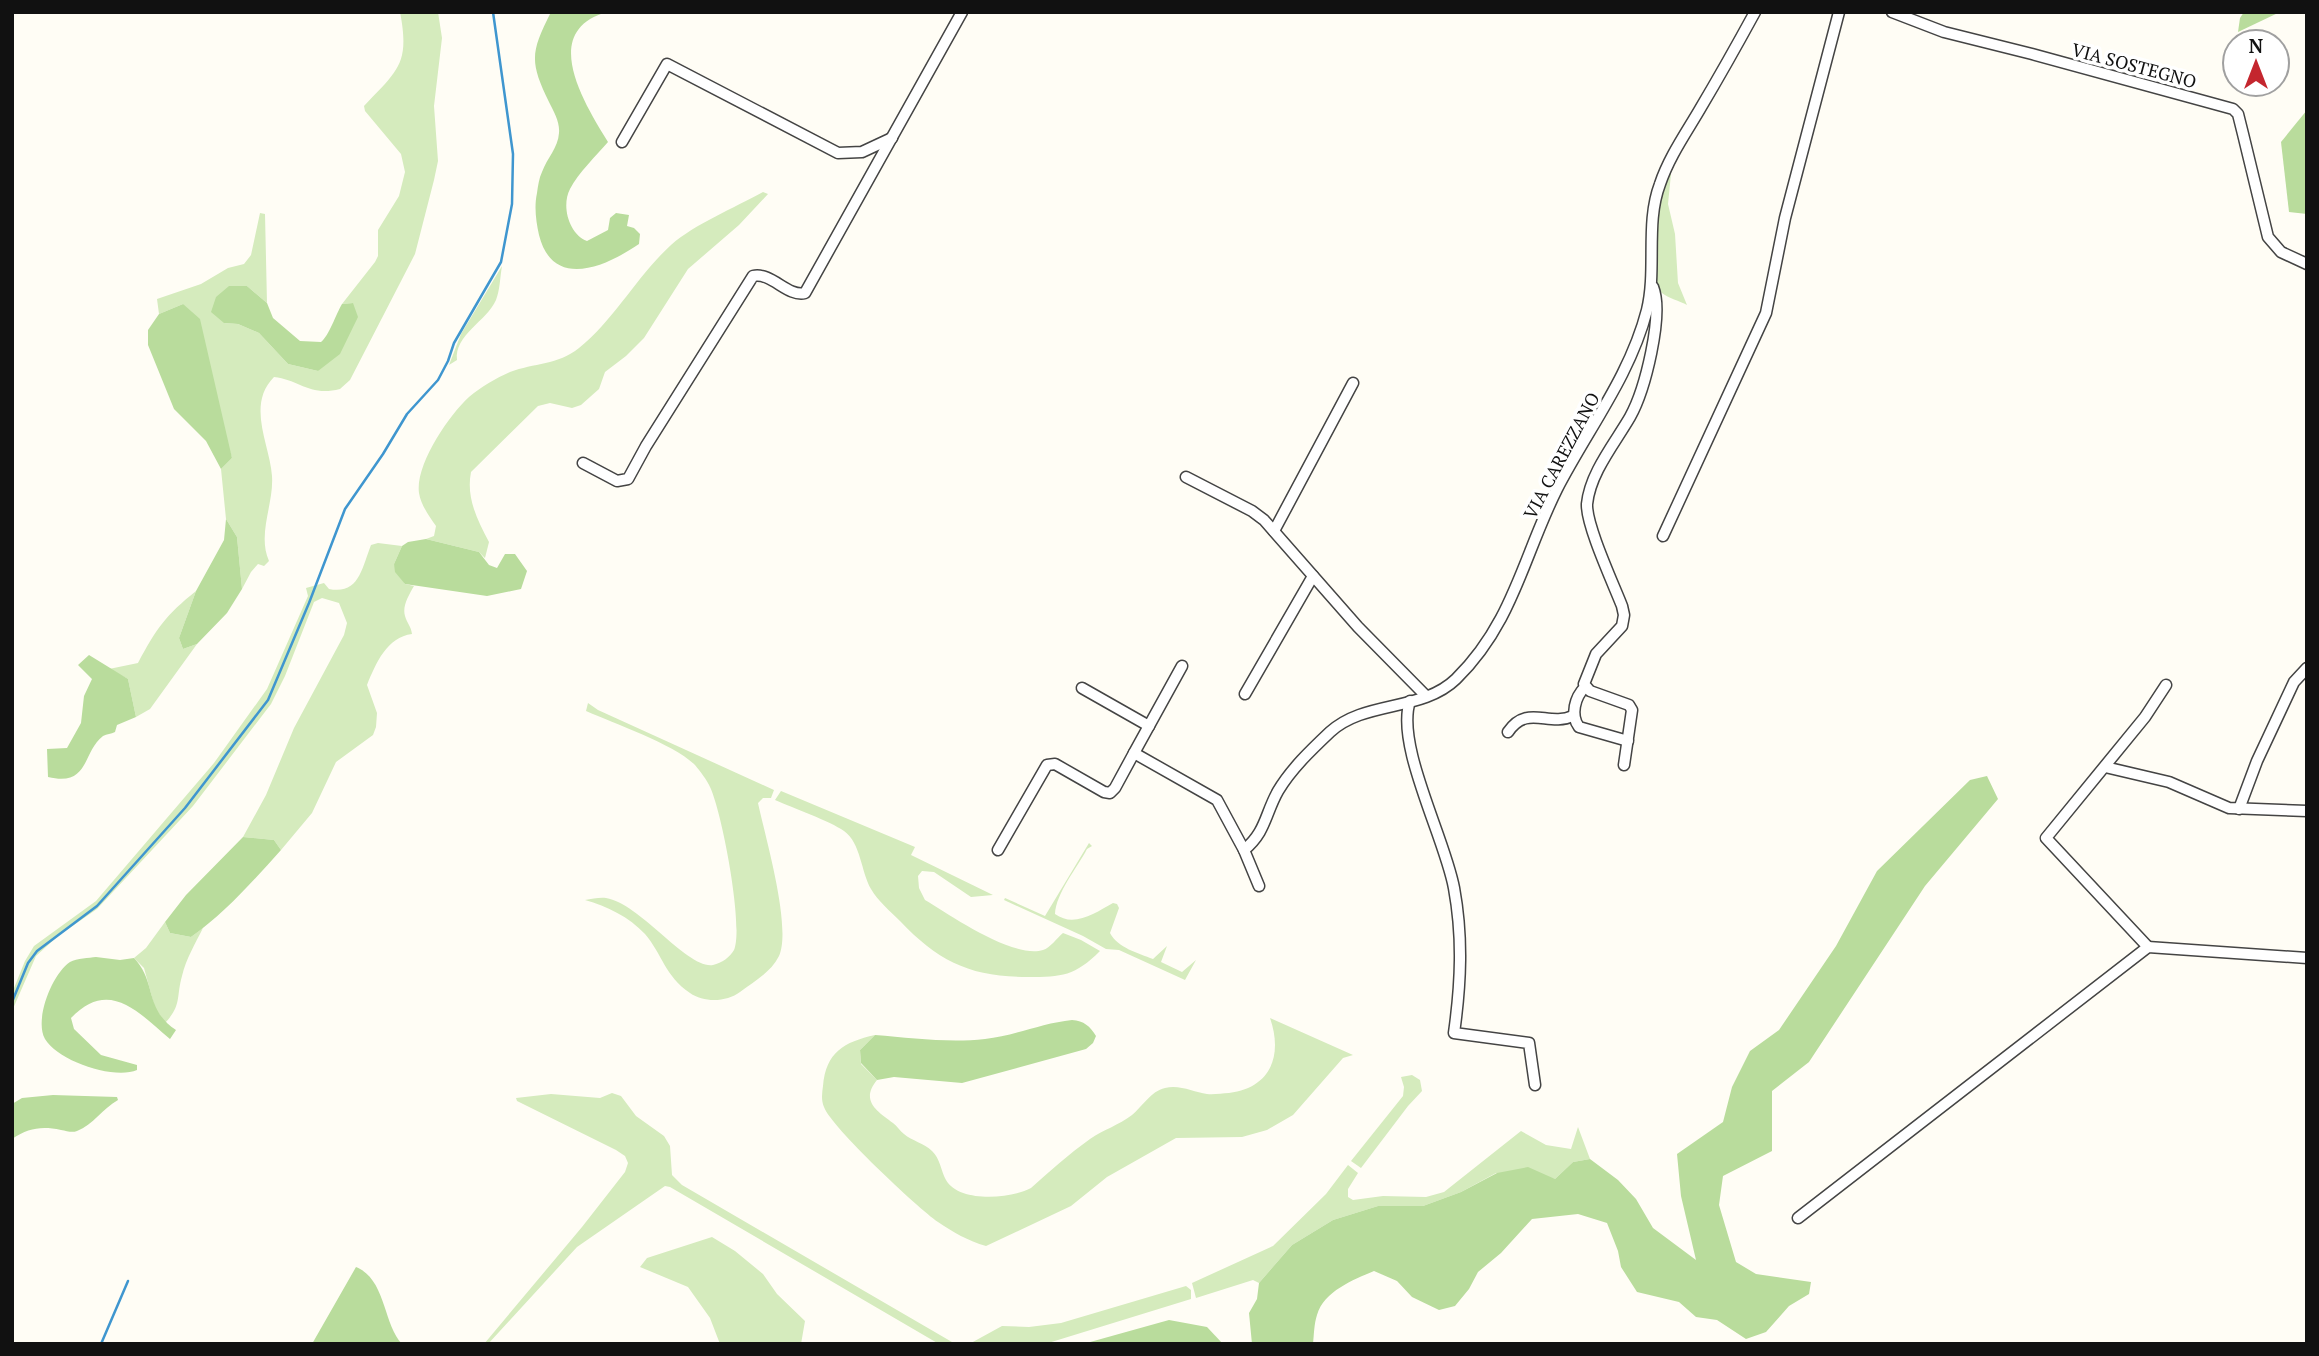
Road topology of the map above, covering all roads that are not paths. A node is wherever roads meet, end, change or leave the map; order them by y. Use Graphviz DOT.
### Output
graph roads {
  1 [pos="962,12"];
  2 [pos="1755,12"];
  3 [pos="1839,12"];
  4 [pos="1892,12"];
  5 [pos="892,138"];
  6 [pos="622,142"];
  7 [pos="2307,264"];
  8 [pos="1651,283"];
  9 [pos="1353,383"];
  10 [pos="583,463"];
  11 [pos="1186,477"];
  12 [pos="1274,531"];
  13 [pos="1663,536"];
  14 [pos="1313,576"];
  15 [pos="1182,666"];
  16 [pos="2307,668"];
  17 [pos="2166,685"];
  18 [pos="1585,687"];
  19 [pos="1082,688"];
  20 [pos="1245,694"];
  21 [pos="1426,696"];
  22 [pos="1410,701"];
  23 [pos="1573,716"];
  24 [pos="1149,726"];
  25 [pos="1508,732"];
  26 [pos="1628,741"];
  27 [pos="1134,754"];
  28 [pos="1624,765"];
  29 [pos="2105,767"];
  30 [pos="2239,809"];
  31 [pos="2307,811"];
  32 [pos="998,849"];
  33 [pos="1244,850"];
  34 [pos="1259,886"];
  35 [pos="2148,947"];
  36 [pos="2307,958"];
  37 [pos="1535,1085"];
  38 [pos="1798,1218"];
  1 -- 5 [label="street"];
  2 -- 8 [label="street, VIA CAREZZANO"];
  3 -- 13 [label="street"];
  4 -- 7 [label="street, VIA SOSTEGNO"];
  5 -- 6 [label="street"];
  5 -- 10 [label="street"];
  8 -- 18 [label="street"];
  8 -- 21 [label="street, VIA CAREZZANO"];
  9 -- 12 [label="street"];
  11 -- 12 [label="street"];
  12 -- 14 [label="street"];
  14 -- 20 [label="street"];
  14 -- 21 [label="street"];
  15 -- 24 [label="street"];
  16 -- 30 [label="street"];
  17 -- 29 [label="street"];
  18 -- 23 [label="street"];
  18 -- 26 [label="street"];
  19 -- 24 [label="street"];
  21 -- 22 [label="street, VIA CAREZZANO"];
  22 -- 33 [label="street, VIA CAREZZANO"];
  22 -- 37 [label="street"];
  23 -- 25 [label="street"];
  23 -- 26 [label="street"];
  24 -- 27 [label="street"];
  26 -- 28 [label="street"];
  27 -- 32 [label="street"];
  27 -- 33 [label="street"];
  29 -- 30 [label="street"];
  29 -- 35 [label="street"];
  30 -- 31 [label="street"];
  33 -- 34 [label="street"];
  35 -- 36 [label="street"];
  35 -- 38 [label="street"];
}
